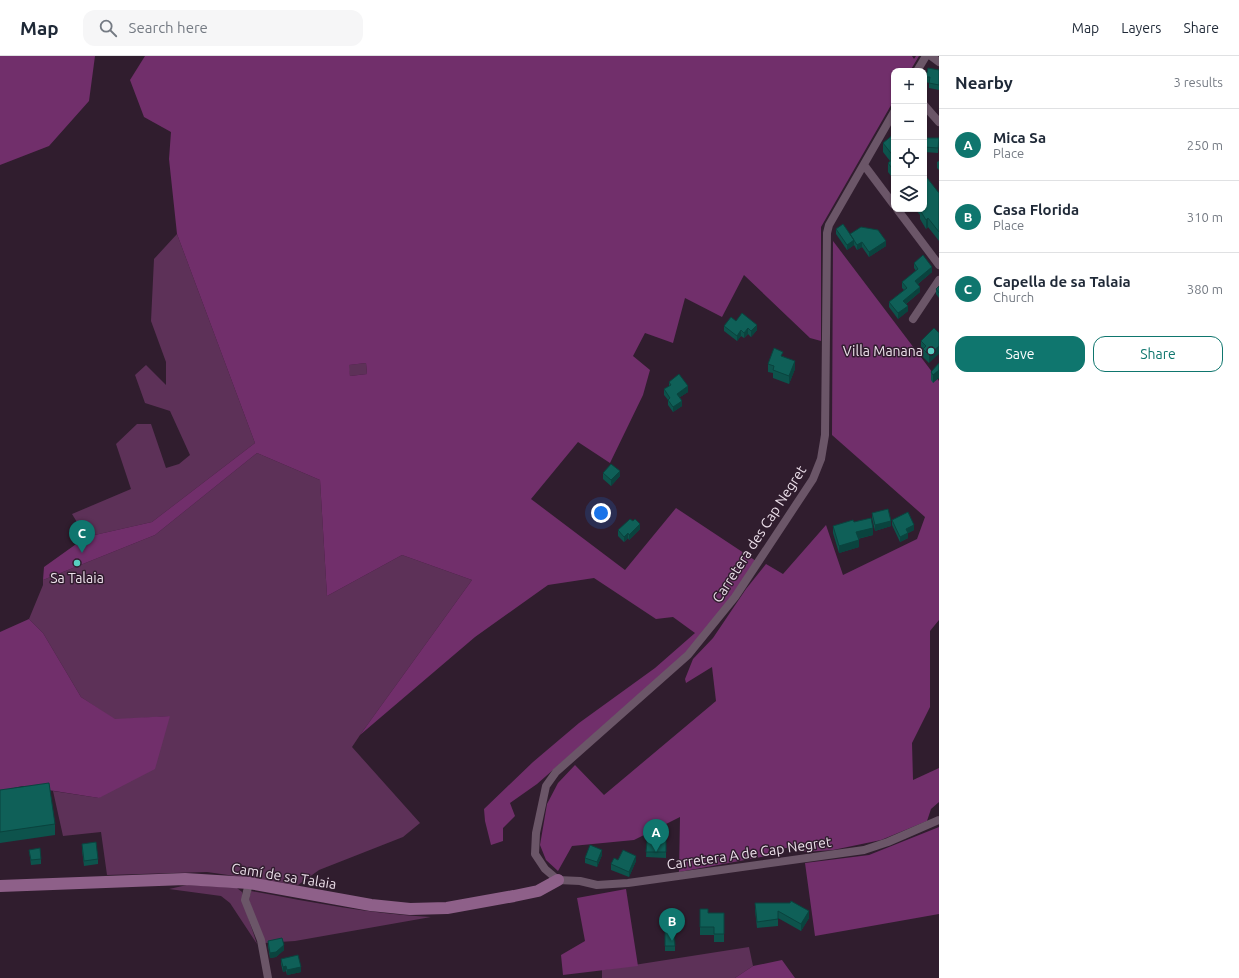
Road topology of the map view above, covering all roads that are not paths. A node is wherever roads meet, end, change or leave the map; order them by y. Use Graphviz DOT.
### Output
graph roads {
  1 [pos="926,56"];
  2 [pos="931,56"];
  3 [pos="939,62"];
  4 [pos="919,68"];
  5 [pos="927,109"];
  6 [pos="891,117"];
  7 [pos="939,122"];
  8 [pos="864,165"];
  9 [pos="891,201"];
  10 [pos="899,212"];
  11 [pos="939,265"];
  12 [pos="939,280"];
  13 [pos="913,319"];
  14 [pos="939,820"];
  15 [pos="558,880"];
  16 [pos="249,883"];
  17 [pos="0,886"];
  18 [pos="268,978"];
  1 -- 4 [label="street"];
  2 -- 3 [label="street"];
  5 -- 7 [label="street"];
  6 -- 8 [label="street, Carretera des Cap Negret"];
  8 -- 9 [label="street"];
  8 -- 15 [label="street, Carretera des Cap Negret"];
  10 -- 11 [label="street"];
  12 -- 13 [label="street"];
  14 -- 15 [label="street, Carretera A de Cap Negret"];
  15 -- 16 [label="street, Camí de sa Talaia"];
  16 -- 17 [label="street, Camí de sa Talaia"];
  16 -- 18 [label="street"];
}
